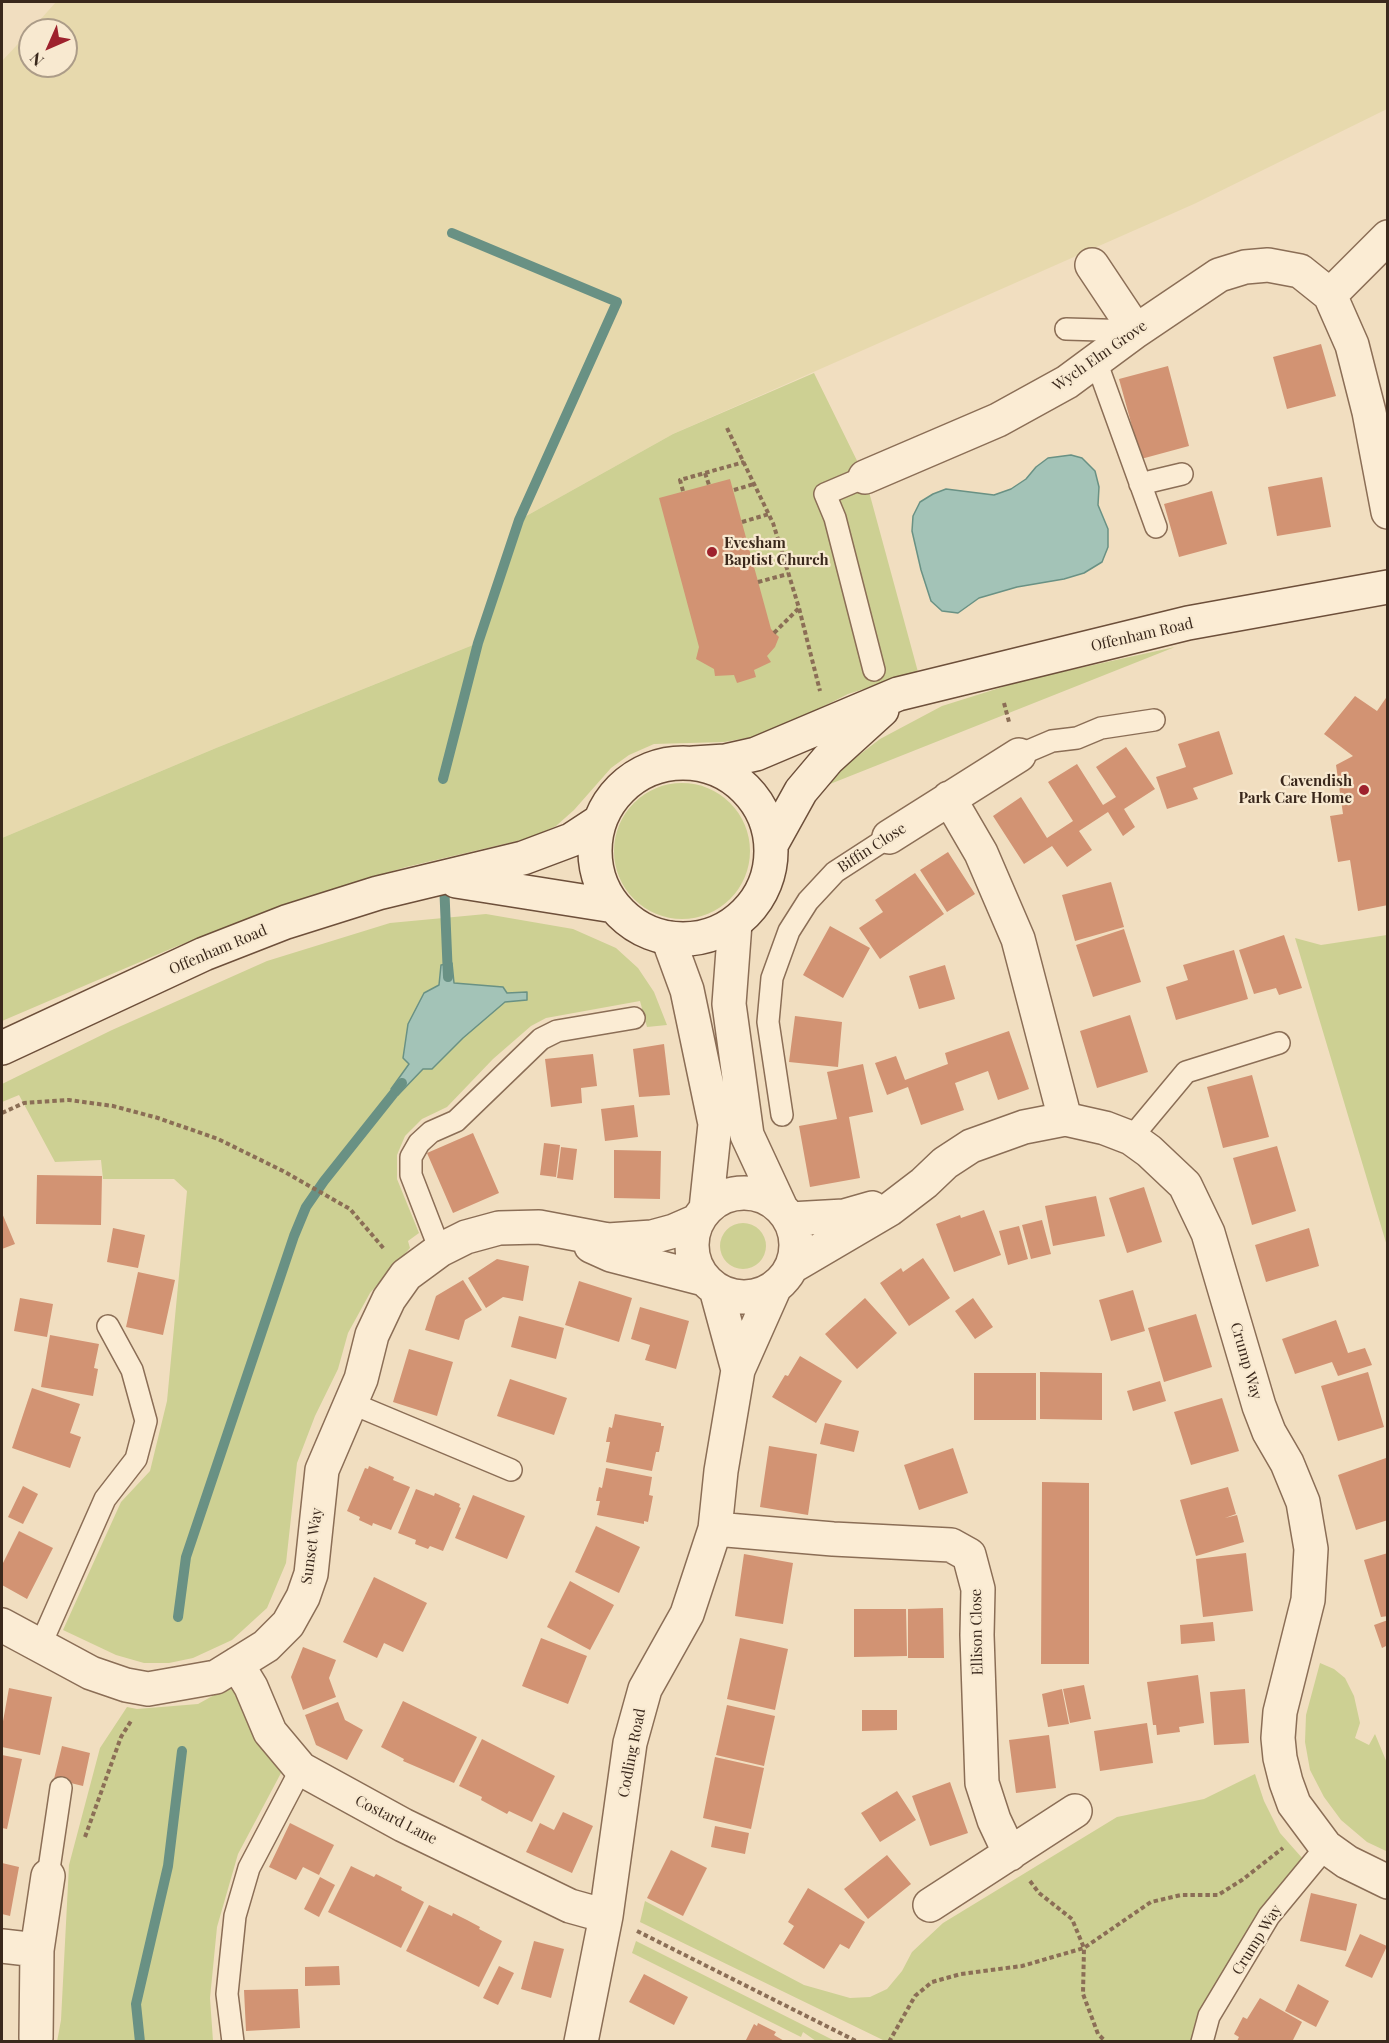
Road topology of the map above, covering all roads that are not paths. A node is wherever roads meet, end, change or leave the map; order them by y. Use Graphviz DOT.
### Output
graph roads {
  1 [pos="1388,237"];
  2 [pos="1092,265"];
  3 [pos="1330,296"];
  4 [pos="1066,329"];
  5 [pos="1136,331"];
  6 [pos="1096,361"];
  7 [pos="1182,474"];
  8 [pos="865,477"];
  9 [pos="1140,484"];
  10 [pos="1387,510"];
  11 [pos="1156,527"];
  12 [pos="1388,587"];
  13 [pos="874,670"];
  14 [pos="898,694"];
  15 [pos="1154,720"];
  16 [pos="1019,755"];
  17 [pos="694,763"];
  18 [pos="949,798"];
  19 [pos="600,821"];
  20 [pos="889,837"];
  21 [pos="771,845"];
  22 [pos="444,879"];
  23 [pos="614,906"];
  24 [pos="735,923"];
  25 [pos="668,938"];
  26 [pos="634,1018"];
  27 [pos="1279,1043"];
  28 [pos="2,1048"];
  29 [pos="782,1115"];
  30 [pos="1065,1119"];
  31 [pos="1131,1138"];
  32 [pos="900,1201"];
  33 [pos="785,1213"];
  34 [pos="702,1215"];
  35 [pos="556,1230"];
  36 [pos="440,1251"];
  37 [pos="783,1277"];
  38 [pos="710,1284"];
  39 [pos="108,1326"];
  40 [pos="738,1370"];
  41 [pos="351,1403"];
  42 [pos="511,1470"];
  43 [pos="715,1529"];
  44 [pos="2,1625"];
  45 [pos="40,1646"];
  46 [pos="237,1664"];
  47 [pos="301,1769"];
  48 [pos="61,1788"];
  49 [pos="1075,1811"];
  50 [pos="1318,1838"];
  51 [pos="1010,1854"];
  52 [pos="48,1876"];
  53 [pos="1388,1882"];
  54 [pos="930,1905"];
  55 [pos="606,1916"];
  56 [pos="2,1946"];
  57 [pos="37,1950"];
  58 [pos="36,2040"];
  59 [pos="233,2042"];
  60 [pos="581,2042"];
  61 [pos="1202,2042"];
  1 -- 3 [label="street"];
  2 -- 5 [label="street"];
  3 -- 5 [label="street, Wych Elm Grove"];
  3 -- 10 [label="street, Wych Elm Grove"];
  4 -- 5 [label="lane"];
  5 -- 6 [label="street, Wych Elm Grove"];
  6 -- 8 [label="street, Wych Elm Grove"];
  6 -- 9 [label="lane"];
  7 -- 9 [label="lane"];
  8 -- 13 [label="lane"];
  9 -- 11 [label="lane"];
  12 -- 14 [label="street, Offenham Road"];
  14 -- 17 [label="street, Offenham Road"];
  14 -- 21 [label="street, Offenham Road"];
  15 -- 16 [label="lane, Biffin Close"];
  16 -- 18 [label="street, Biffin Close"];
  17 -- 19 [label="street"];
  17 -- 21 [label="street"];
  18 -- 20 [label="street, Biffin Close"];
  18 -- 30 [label="street"];
  19 -- 22 [label="street, Offenham Road"];
  19 -- 23 [label="street"];
  20 -- 29 [label="lane, Biffin Close"];
  21 -- 24 [label="street"];
  22 -- 23 [label="street, Offenham Road"];
  22 -- 28 [label="street, Offenham Road"];
  23 -- 25 [label="street"];
  24 -- 25 [label="street"];
  24 -- 33 [label="street"];
  25 -- 34 [label="street"];
  26 -- 36 [label="lane"];
  27 -- 31 [label="lane"];
  30 -- 31 [label="street, Crump Way"];
  30 -- 32 [label="street, Crump Way"];
  31 -- 50 [label="street, Crump Way"];
  32 -- 33 [label="street, Crump Way"];
  32 -- 37 [label="street, Crump Way"];
  33 -- 34 [label="street"];
  33 -- 37 [label="street"];
  34 -- 35 [label="street, Sunset Way"];
  34 -- 38 [label="street"];
  35 -- 36 [label="street, Sunset Way"];
  35 -- 38 [label="street, Sunset Way"];
  36 -- 41 [label="street, Sunset Way"];
  37 -- 38 [label="street"];
  37 -- 40 [label="street, Codling Road"];
  38 -- 40 [label="street, Codling Road"];
  39 -- 45 [label="lane"];
  40 -- 43 [label="street, Codling Road"];
  41 -- 42 [label="lane"];
  41 -- 46 [label="street, Sunset Way"];
  43 -- 51 [label="street, Ellison Close"];
  43 -- 55 [label="street, Codling Road"];
  44 -- 45 [label="street, Sunset Way"];
  45 -- 46 [label="street, Sunset Way"];
  46 -- 47 [label="street, Costard Lane"];
  47 -- 55 [label="street, Costard Lane"];
  47 -- 59 [label="lane"];
  48 -- 52 [label="lane"];
  49 -- 51 [label="street"];
  50 -- 53 [label="street, Crump Way"];
  50 -- 61 [label="lane, Crump Way"];
  51 -- 54 [label="street"];
  52 -- 57 [label="street"];
  55 -- 60 [label="street, Codling Road"];
  56 -- 57 [label="street"];
  57 -- 58 [label="street"];
}
